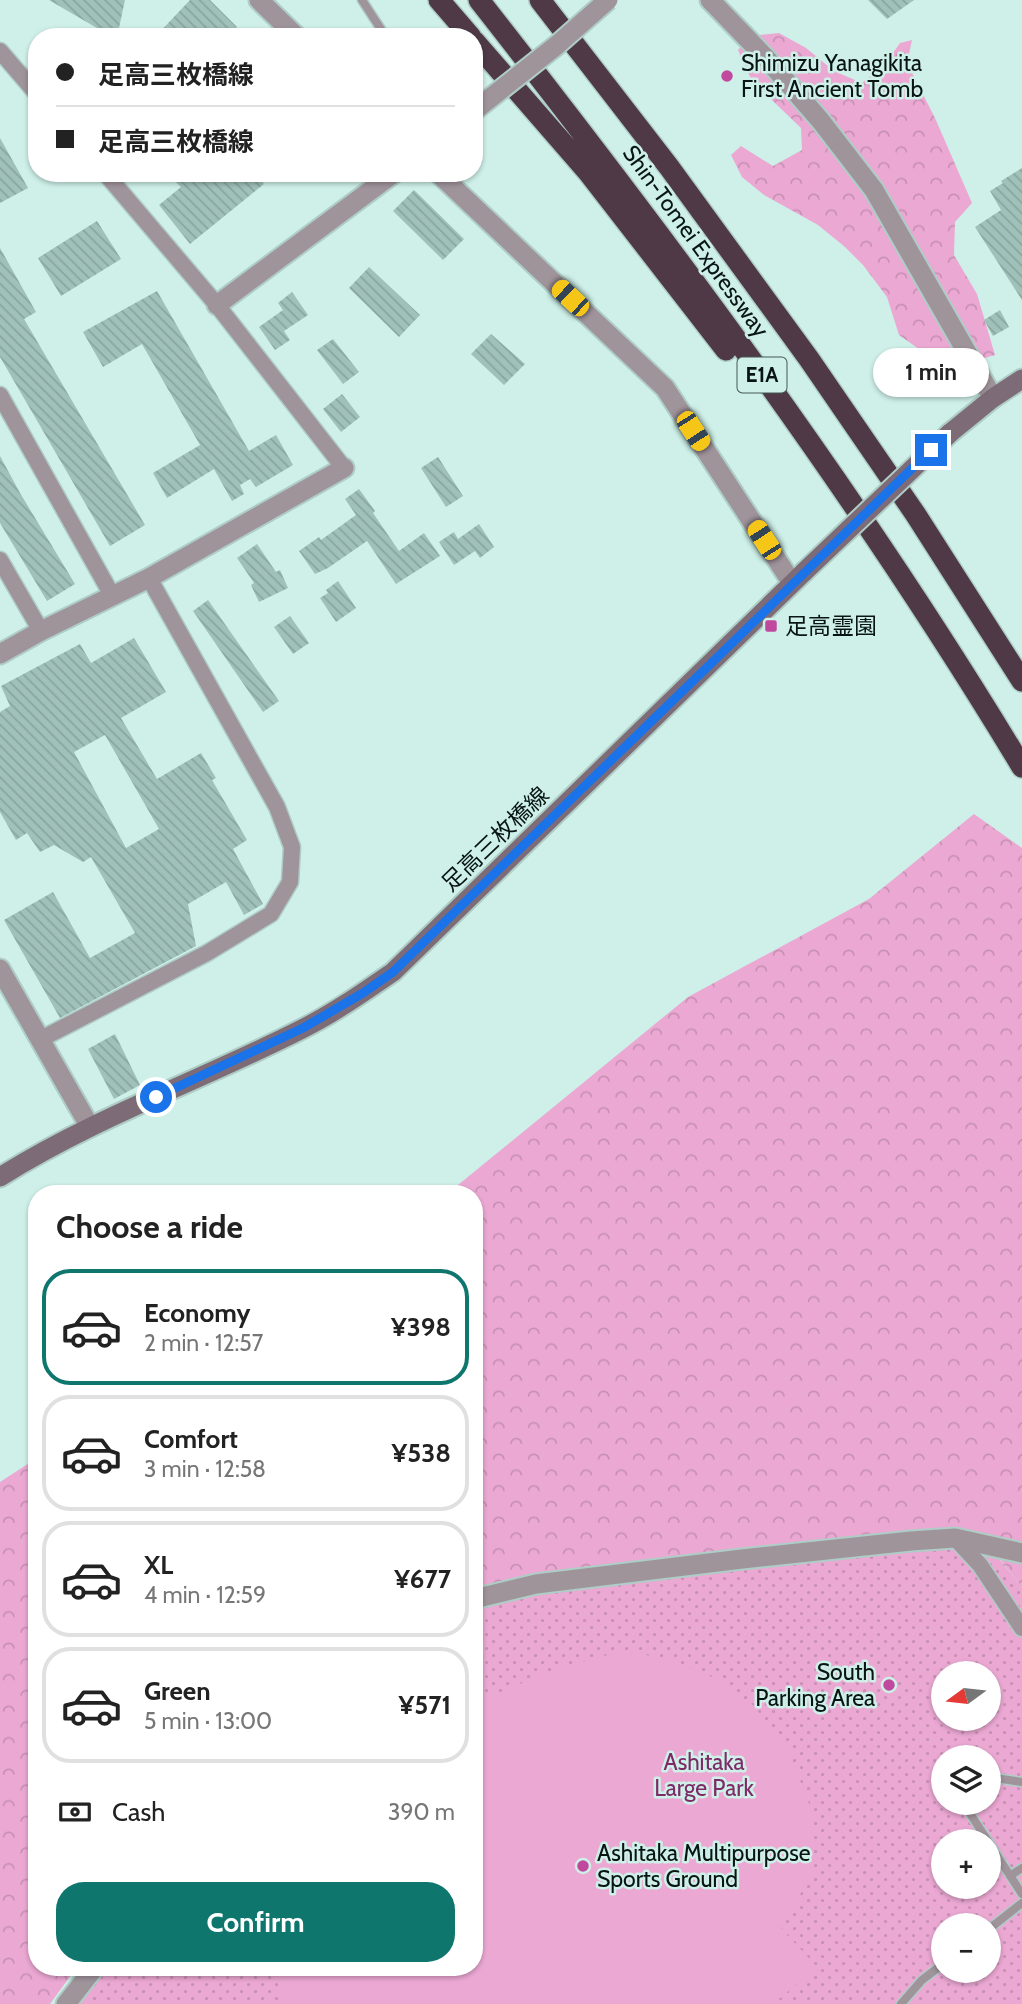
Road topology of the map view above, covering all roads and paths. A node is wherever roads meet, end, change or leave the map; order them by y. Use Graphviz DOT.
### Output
graph roads {
  1 [pos="259,0"];
  2 [pos="362,0"];
  3 [pos="439,0"];
  4 [pos="478,0"];
  5 [pos="608,0"];
  6 [pos="710,0"];
  7 [pos="545,5"];
  8 [pos="288,28"];
  9 [pos="380,28"];
  10 [pos="463,28"];
  11 [pos="0,51"];
  12 [pos="483,51"];
  13 [pos="28,84"];
  14 [pos="483,104"];
  15 [pos="113,182"];
  16 [pos="382,182"];
  17 [pos="448,182"];
  18 [pos="217,304"];
  19 [pos="1022,379"];
  20 [pos="0,395"];
  21 [pos="993,398"];
  22 [pos="344,468"];
  23 [pos="0,560"];
  24 [pos="898,569"];
  25 [pos="798,578"];
  26 [pos="149,579"];
  27 [pos="113,597"];
  28 [pos="41,631"];
  29 [pos="0,654"];
  30 [pos="1022,681"];
  31 [pos="1022,767"];
  32 [pos="0,969"];
  33 [pos="39,1040"];
  34 [pos="90,1127"];
  35 [pos="0,1177"];
  36 [pos="955,1538"];
  37 [pos="1022,1553"];
  38 [pos="483,1597"];
  39 [pos="1022,1628"];
  40 [pos="1001,1779"];
  41 [pos="1022,1782"];
  42 [pos="1001,1862"];
  43 [pos="1022,1868"];
  44 [pos="1010,1876"];
  45 [pos="1022,1894"];
  46 [pos="1022,1903"];
  47 [pos="1001,1920"];
  48 [pos="931,1973"];
  49 [pos="88,1976"];
  50 [pos="66,2004"];
  51 [pos="901,2004"];
  1 -- 8 [label="street"];
  2 -- 9 [label="lane"];
  3 -- 10 [label="highway"];
  4 -- 24 [label="highway, Shin-Tomei Expressway / E1A"];
  5 -- 14 [label="street, bridge"];
  6 -- 21 [label="street"];
  7 -- 30 [label="highway, Shin-Tomei Expressway / E1A"];
  11 -- 13 [label="street"];
  12 -- 24 [label="highway"];
  15 -- 18 [label="street"];
  16 -- 18 [label="street"];
  17 -- 25 [label="street"];
  18 -- 22 [label="street"];
  19 -- 21 [label="main road, 足高三枚橋線"];
  20 -- 27 [label="street"];
  21 -- 25 [label="main road, 足高三枚橋線, bridge"];
  22 -- 26 [label="street"];
  23 -- 28 [label="street"];
  24 -- 31 [label="highway, Shin-Tomei Expressway / E1A"];
  25 -- 34 [label="main road, 足高三枚橋線"];
  26 -- 27 [label="street"];
  26 -- 33 [label="street"];
  27 -- 28 [label="street"];
  28 -- 29 [label="street"];
  32 -- 33 [label="street"];
  33 -- 34 [label="street"];
  34 -- 35 [label="main road, 足高三枚橋線"];
  36 -- 37 [label="street"];
  36 -- 38 [label="street"];
  36 -- 39 [label="street"];
  40 -- 41 [label="lane"];
  42 -- 44 [label="lane"];
  43 -- 44 [label="lane"];
  44 -- 45 [label="lane"];
  46 -- 47 [label="lane"];
  48 -- 51 [label="lane"];
  49 -- 50 [label="street"];
}
